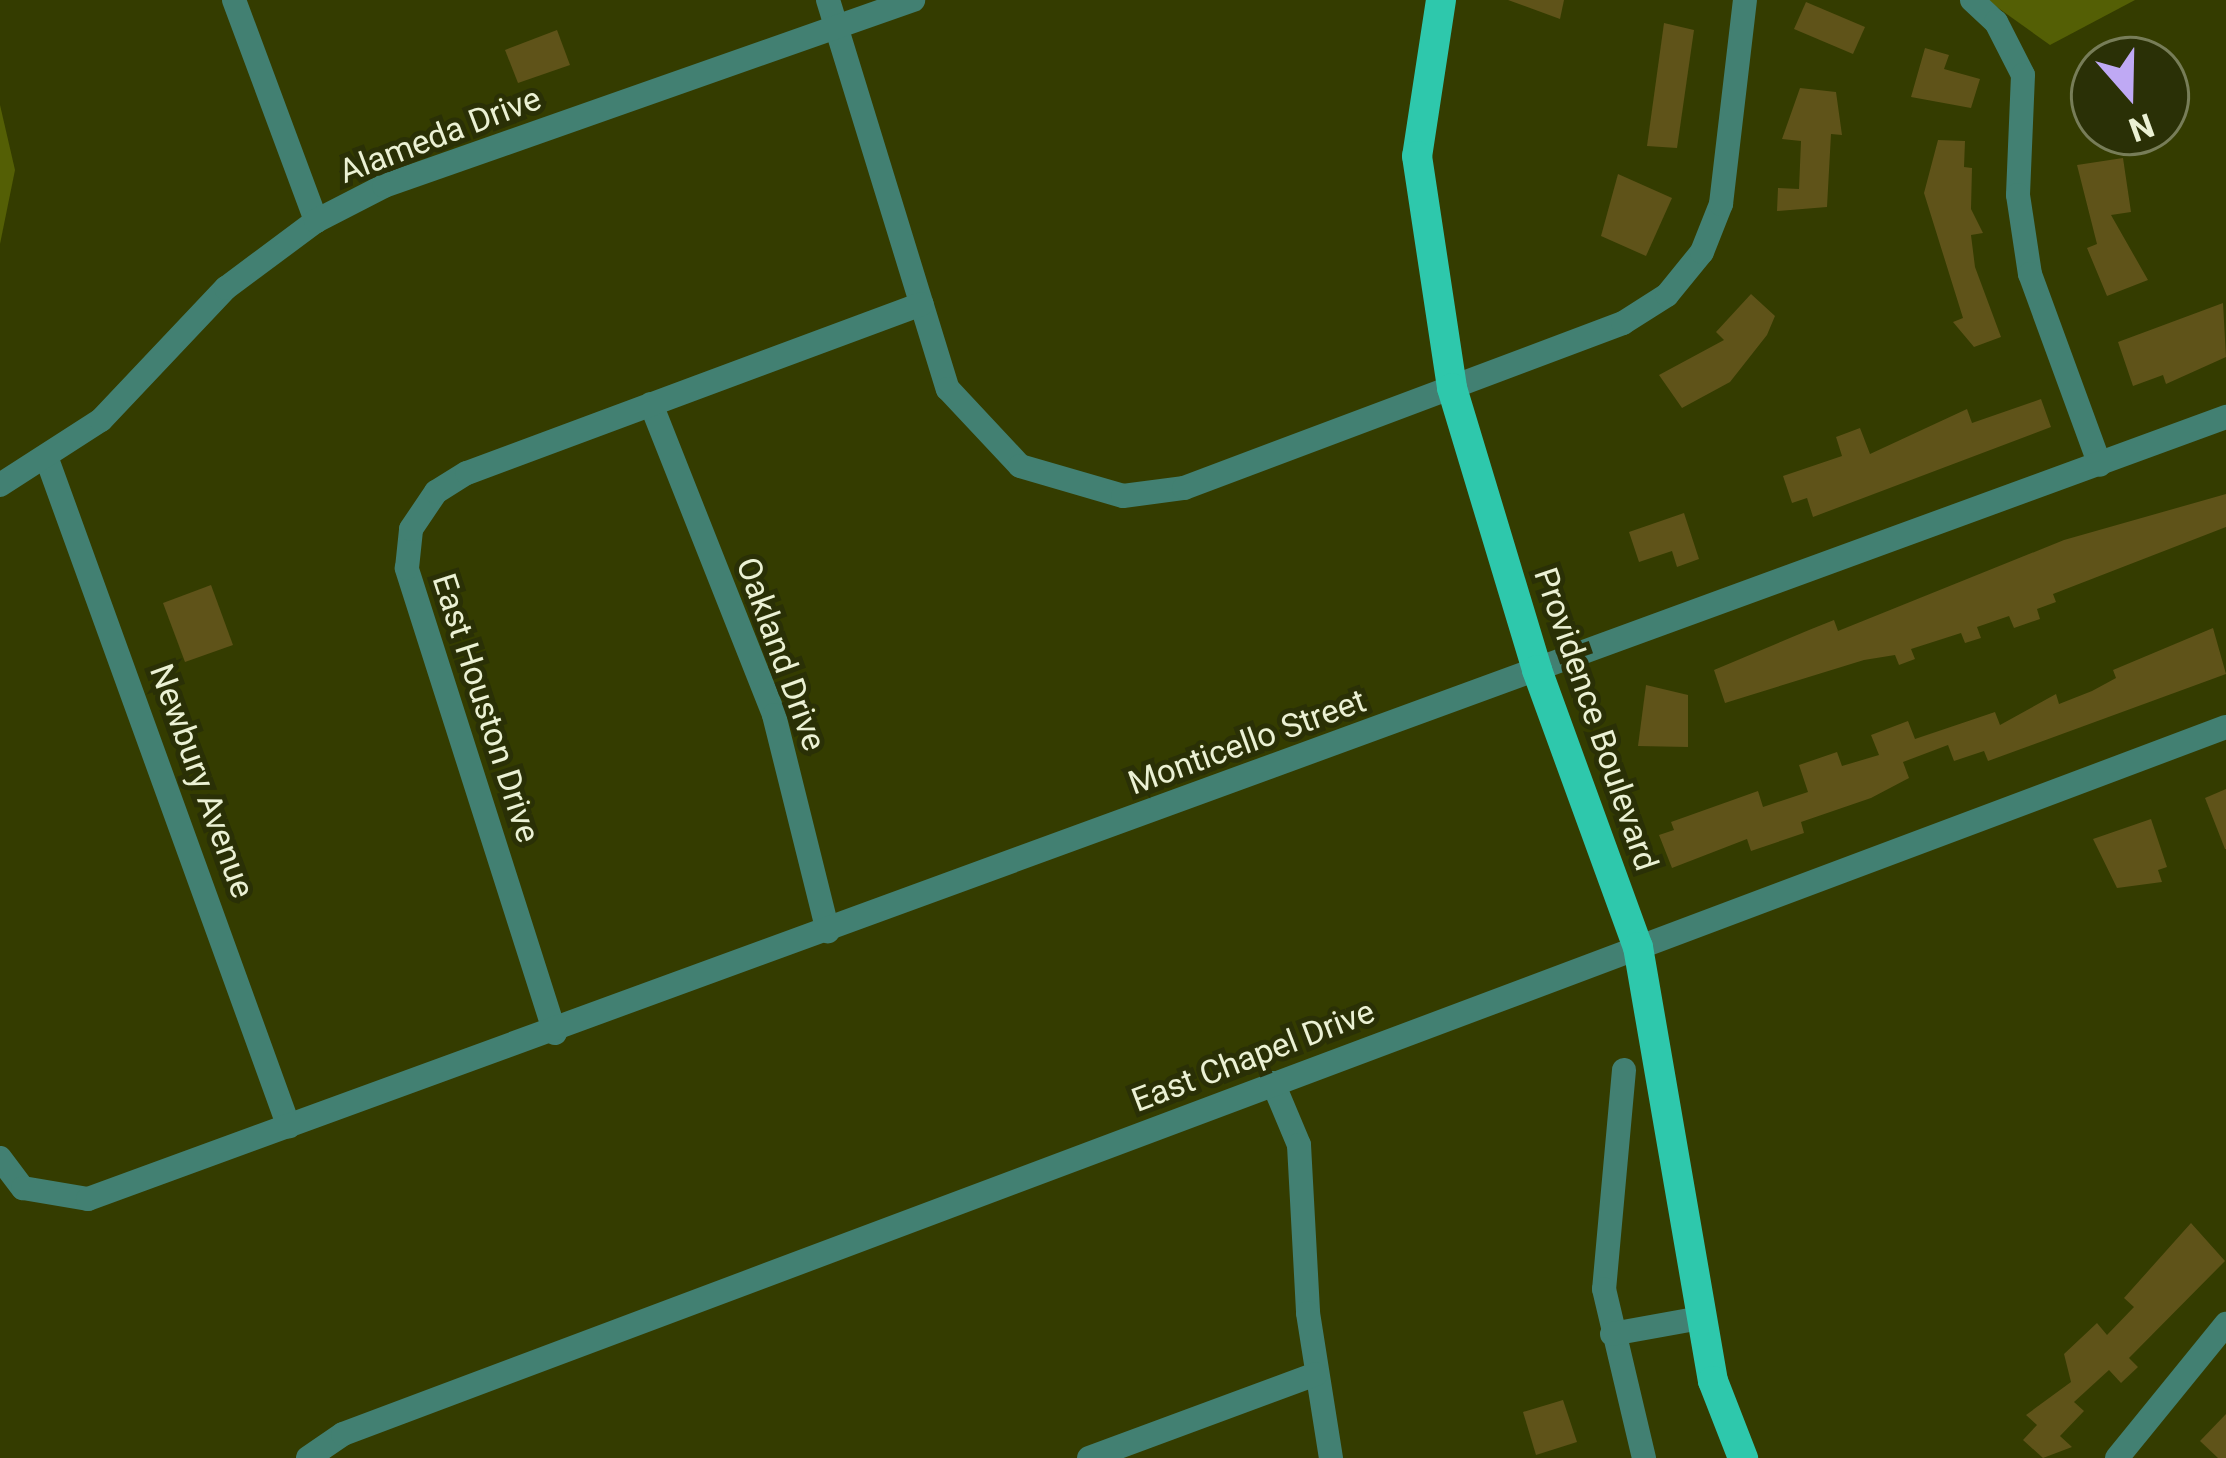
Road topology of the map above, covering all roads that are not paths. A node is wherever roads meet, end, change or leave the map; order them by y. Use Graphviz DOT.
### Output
graph roads {
  1 [pos="234,0"];
  2 [pos="828,0"];
  3 [pos="913,0"];
  4 [pos="1441,0"];
  5 [pos="1745,0"];
  6 [pos="1972,0"];
  7 [pos="834,28"];
  8 [pos="316,221"];
  9 [pos="922,304"];
  10 [pos="1452,388"];
  11 [pos="651,404"];
  12 [pos="2226,417"];
  13 [pos="47,459"];
  14 [pos="2100,465"];
  15 [pos="0,484"];
  16 [pos="1537,670"];
  17 [pos="2226,727"];
  18 [pos="828,931"];
  19 [pos="1638,947"];
  20 [pos="555,1033"];
  21 [pos="1624,1070"];
  22 [pos="1274,1083"];
  23 [pos="290,1127"];
  24 [pos="0,1158"];
  25 [pos="1701,1318"];
  26 [pos="2226,1324"];
  27 [pos="1612,1334"];
  28 [pos="1316,1374"];
  29 [pos="308,1458"];
  30 [pos="1089,1458"];
  31 [pos="1331,1458"];
  32 [pos="1644,1458"];
  33 [pos="1743,1458"];
  34 [pos="2117,1458"];
  1 -- 8 [label="street"];
  2 -- 7 [label="street"];
  3 -- 7 [label="street, Alameda Drive"];
  4 -- 10 [label="main road, Providence Boulevard"];
  5 -- 10 [label="street"];
  6 -- 14 [label="street"];
  7 -- 8 [label="street, Alameda Drive"];
  7 -- 9 [label="street"];
  8 -- 13 [label="street, Alameda Drive"];
  9 -- 10 [label="street"];
  9 -- 11 [label="street, East Houston Drive"];
  10 -- 16 [label="main road, Providence Boulevard"];
  11 -- 18 [label="street, Oakland Drive"];
  11 -- 20 [label="street, East Houston Drive"];
  12 -- 14 [label="street, Monticello Street"];
  13 -- 15 [label="street, Alameda Drive"];
  13 -- 23 [label="street, Newbury Avenue"];
  14 -- 16 [label="street, Monticello Street"];
  16 -- 18 [label="street, Monticello Street"];
  16 -- 19 [label="main road, Providence Boulevard"];
  17 -- 19 [label="street, East Chapel Drive"];
  18 -- 20 [label="street, Monticello Street"];
  19 -- 22 [label="street, East Chapel Drive"];
  19 -- 25 [label="main road, Providence Boulevard"];
  20 -- 23 [label="street, Monticello Street"];
  21 -- 27 [label="street"];
  22 -- 28 [label="street"];
  22 -- 29 [label="street, East Chapel Drive"];
  23 -- 24 [label="street"];
  25 -- 27 [label="street"];
  25 -- 33 [label="main road, Providence Boulevard"];
  26 -- 34 [label="street"];
  27 -- 32 [label="street"];
  28 -- 30 [label="street"];
  28 -- 31 [label="street"];
}
